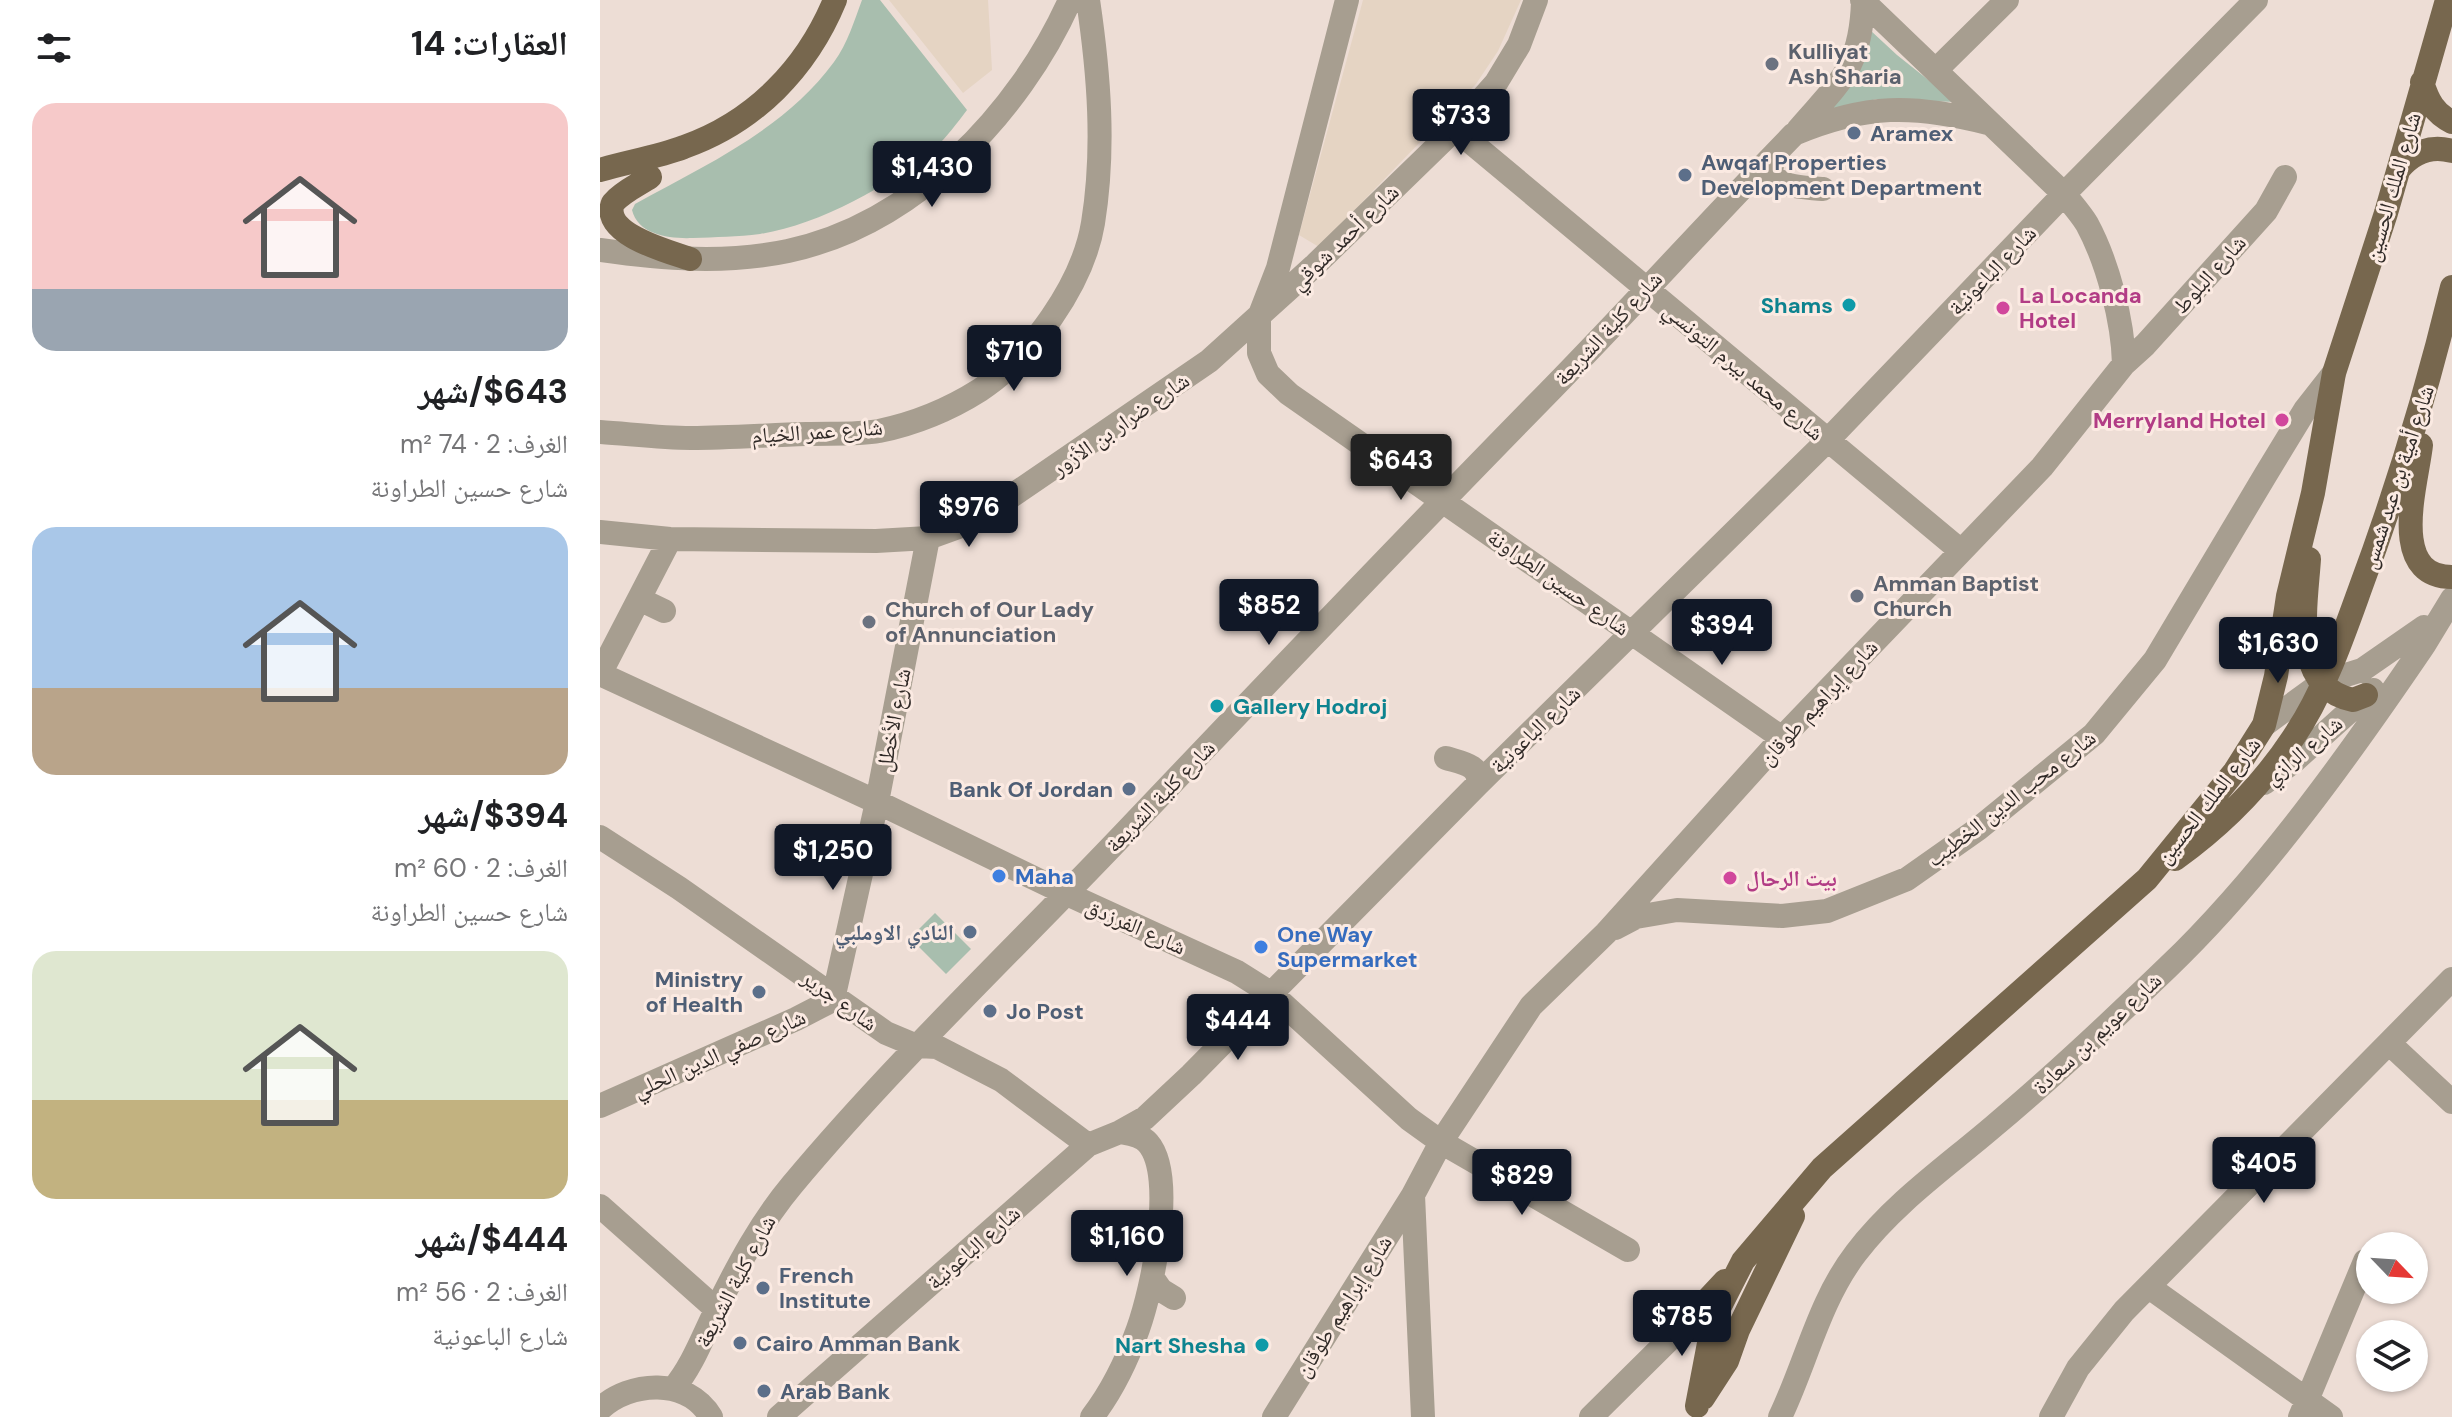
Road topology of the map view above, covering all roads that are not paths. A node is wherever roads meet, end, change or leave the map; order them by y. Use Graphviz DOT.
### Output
graph roads {
  1 [pos="835,0"];
  2 [pos="1070,0"];
  3 [pos="1088,0"];
  4 [pos="1347,0"];
  5 [pos="1536,0"];
  6 [pos="2007,0"];
  7 [pos="2256,0"];
  8 [pos="2447,0"];
  9 [pos="1863,1"];
  10 [pos="1937,69"];
  11 [pos="2422,82"];
  12 [pos="2452,122"];
  13 [pos="1988,123"];
  14 [pos="1455,129"];
  15 [pos="1794,134"];
  16 [pos="683,148"];
  17 [pos="2452,151"];
  18 [pos="1773,156"];
  19 [pos="2399,169"];
  20 [pos="600,170"];
  21 [pos="650,177"];
  22 [pos="2285,177"];
  23 [pos="1823,189"];
  24 [pos="2064,194"];
  25 [pos="600,197"];
  26 [pos="600,236"];
  27 [pos="1284,246"];
  28 [pos="600,250"];
  29 [pos="627,254"];
  30 [pos="690,259"];
  31 [pos="1314,266"];
  32 [pos="2452,287"];
  33 [pos="1646,288"];
  34 [pos="1259,317"];
  35 [pos="2124,364"];
  36 [pos="2334,373"];
  37 [pos="2428,385"];
  38 [pos="600,432"];
  39 [pos="1827,441"];
  40 [pos="2313,493"];
  41 [pos="1441,500"];
  42 [pos="600,532"];
  43 [pos="928,538"];
  44 [pos="670,539"];
  45 [pos="1961,551"];
  46 [pos="2452,577"];
  47 [pos="639,599"];
  48 [pos="2452,599"];
  49 [pos="664,611"];
  50 [pos="1633,634"];
  51 [pos="2424,645"];
  52 [pos="600,674"];
  53 [pos="2323,682"];
  54 [pos="2366,695"];
  55 [pos="2264,725"];
  56 [pos="1782,738"];
  57 [pos="1446,758"];
  58 [pos="1478,784"];
  59 [pos="2250,794"];
  60 [pos="877,802"];
  61 [pos="600,837"];
  62 [pos="2147,879"];
  63 [pos="1067,894"];
  64 [pos="1606,933"];
  65 [pos="2452,979"];
  66 [pos="1272,994"];
  67 [pos="834,995"];
  68 [pos="2390,1044"];
  69 [pos="917,1046"];
  70 [pos="2452,1102"];
  71 [pos="600,1106"];
  72 [pos="1120,1132"];
  73 [pos="1441,1142"];
  74 [pos="1088,1145"];
  75 [pos="1809,1183"];
  76 [pos="1413,1195"];
  77 [pos="600,1206"];
  78 [pos="1628,1250"];
  79 [pos="1743,1261"];
  80 [pos="1152,1277"];
  81 [pos="2356,1283"];
  82 [pos="2149,1287"];
  83 [pos="1174,1298"];
  84 [pos="716,1309"];
  85 [pos="1682,1327"];
  86 [pos="1724,1334"];
  87 [pos="1660,1347"];
  88 [pos="673,1389"];
  89 [pos="600,1409"];
  90 [pos="2304,1409"];
  91 [pos="1694,1412"];
  92 [pos="711,1417"];
  93 [pos="779,1417"];
  94 [pos="1092,1417"];
  95 [pos="1274,1417"];
  96 [pos="1423,1417"];
  97 [pos="1591,1417"];
  98 [pos="1780,1417"];
  99 [pos="2051,1417"];
  100 [pos="2331,1417"];
  1 -- 16 [label="main road"];
  2 -- 30 [label="street"];
  3 -- 38 [label="street, شارع عمر الخيام"];
  4 -- 27 [label="street, شارع ضرار بن الأزور"];
  5 -- 14 [label="street, شارع أحمد شوقي"];
  6 -- 10 [label="street"];
  7 -- 24 [label="street, شارع الباعونية"];
  8 -- 11 [label="main road, شارع الملك الحسين"];
  9 -- 10 [label="street"];
  9 -- 15 [label="street, شارع كلية الشريعة"];
  10 -- 13 [label="street"];
  11 -- 12 [label="main road"];
  11 -- 19 [label="main road, شارع الملك الحسين"];
  13 -- 15 [label="street, شارع كلية الشريعة"];
  13 -- 24 [label="street"];
  14 -- 31 [label="street, شارع أحمد شوقي"];
  14 -- 33 [label="street, شارع محمد بيرم التونسي"];
  15 -- 18 [label="street, شارع كلية الشريعة"];
  16 -- 20 [label="main road"];
  16 -- 21 [label="main road"];
  17 -- 19 [label="main road"];
  18 -- 23 [label="street"];
  18 -- 33 [label="street, شارع كلية الشريعة"];
  19 -- 36 [label="main road, شارع الملك الحسين"];
  21 -- 25 [label="main road"];
  21 -- 30 [label="main road"];
  22 -- 35 [label="street, شارع البلوط"];
  24 -- 35 [label="street"];
  24 -- 39 [label="street, شارع الباعونية"];
  26 -- 29 [label="street"];
  27 -- 31 [label="street"];
  27 -- 34 [label="street, شارع ضرار بن الأزور"];
  28 -- 29 [label="street"];
  29 -- 30 [label="street"];
  31 -- 34 [label="street, شارع أحمد شوقي"];
  32 -- 37 [label="main road, شارع أمية بن عبد شمس"];
  33 -- 39 [label="street, شارع محمد بيرم التونسي"];
  33 -- 41 [label="street, شارع كلية الشريعة"];
  34 -- 41 [label="street, شارع حسين الطراونة"];
  34 -- 43 [label="street, شارع ضرار بن الأزور"];
  35 -- 45 [label="street, شارع إبراهيم طوقان"];
  36 -- 40 [label="main road, شارع الملك الحسين"];
  36 -- 64 [label="street, شارع محب الدين الخطيب"];
  37 -- 46 [label="main road"];
  37 -- 53 [label="main road, شارع أمية بن عبد شمس"];
  39 -- 45 [label="street, شارع محمد بيرم التونسي"];
  39 -- 50 [label="street, شارع الباعونية"];
  40 -- 53 [label="main road"];
  40 -- 55 [label="main road, شارع الملك الحسين"];
  41 -- 50 [label="street, شارع حسين الطراونة"];
  41 -- 63 [label="street, شارع كلية الشريعة"];
  42 -- 44 [label="street, شارع ضرار بن الأزور"];
  43 -- 44 [label="street, شارع ضرار بن الأزور"];
  43 -- 60 [label="street, شارع الأخطل"];
  44 -- 47 [label="street"];
  45 -- 56 [label="street, شارع إبراهيم طوقان"];
  47 -- 49 [label="street"];
  47 -- 52 [label="street"];
  48 -- 51 [label="street, شارع الرازي"];
  48 -- 53 [label="street, شارع الرازي"];
  50 -- 56 [label="street, شارع حسين الطراونة"];
  50 -- 58 [label="street, شارع الباعونية"];
  51 -- 54 [label="street, شارع الرازي"];
  51 -- 98 [label="street, شارع عويم بن سعادة"];
  52 -- 60 [label="street, شارع الفرزدق"];
  53 -- 54 [label="main road"];
  53 -- 55 [label="street, شارع الرازي"];
  53 -- 59 [label="main road, شارع أمية بن عبد شمس"];
  54 -- 59 [label="street, شارع الرازي"];
  55 -- 62 [label="main road, شارع الملك الحسين"];
  56 -- 64 [label="street, شارع إبراهيم طوقان"];
  57 -- 58 [label="street"];
  58 -- 66 [label="street, شارع الباعونية"];
  59 -- 62 [label="main road, شارع أمية بن عبد شمس"];
  60 -- 63 [label="street, شارع الفرزدق"];
  60 -- 67 [label="street, شارع الأخطل"];
  61 -- 67 [label="street, شارع جرير"];
  62 -- 75 [label="main road, شارع الملك الحسين"];
  63 -- 66 [label="street, شارع الفرزدق"];
  63 -- 69 [label="street, شارع كلية الشريعة"];
  64 -- 73 [label="street, شارع إبراهيم طوقان"];
  65 -- 68 [label="street"];
  66 -- 72 [label="street, شارع الباعونية"];
  66 -- 73 [label="street, شارع الفرزدق"];
  67 -- 69 [label="street, شارع جرير"];
  67 -- 71 [label="street, شارع صفي الدين الحلي"];
  68 -- 70 [label="street"];
  68 -- 82 [label="street"];
  69 -- 74 [label="street, شارع جرير"];
  69 -- 84 [label="street, شارع كلية الشريعة"];
  72 -- 74 [label="street, شارع الباعونية"];
  72 -- 80 [label="street"];
  73 -- 76 [label="street, شارع إبراهيم طوقان"];
  73 -- 78 [label="street, شارع الفرزدق"];
  74 -- 93 [label="street, شارع الباعونية"];
  75 -- 79 [label="main road, شارع الملك الحسين"];
  75 -- 86 [label="main road, شارع الملك الحسين"];
  76 -- 95 [label="street, شارع إبراهيم طوقان"];
  76 -- 96 [label="street, شارع إبراهيم طوقان"];
  77 -- 84 [label="street"];
  79 -- 85 [label="main road"];
  79 -- 86 [label="main road, شارع الملك الحسين"];
  80 -- 83 [label="street"];
  80 -- 94 [label="street"];
  81 -- 90 [label="street"];
  82 -- 90 [label="street"];
  82 -- 99 [label="street"];
  84 -- 88 [label="street, شارع كلية الشريعة"];
  85 -- 86 [label="street"];
  85 -- 87 [label="street"];
  86 -- 87 [label="street"];
  86 -- 91 [label="main road, شارع الملك الحسين"];
  87 -- 97 [label="street"];
  88 -- 89 [label="street"];
  88 -- 92 [label="street"];
  90 -- 100 [label="street"];
}
